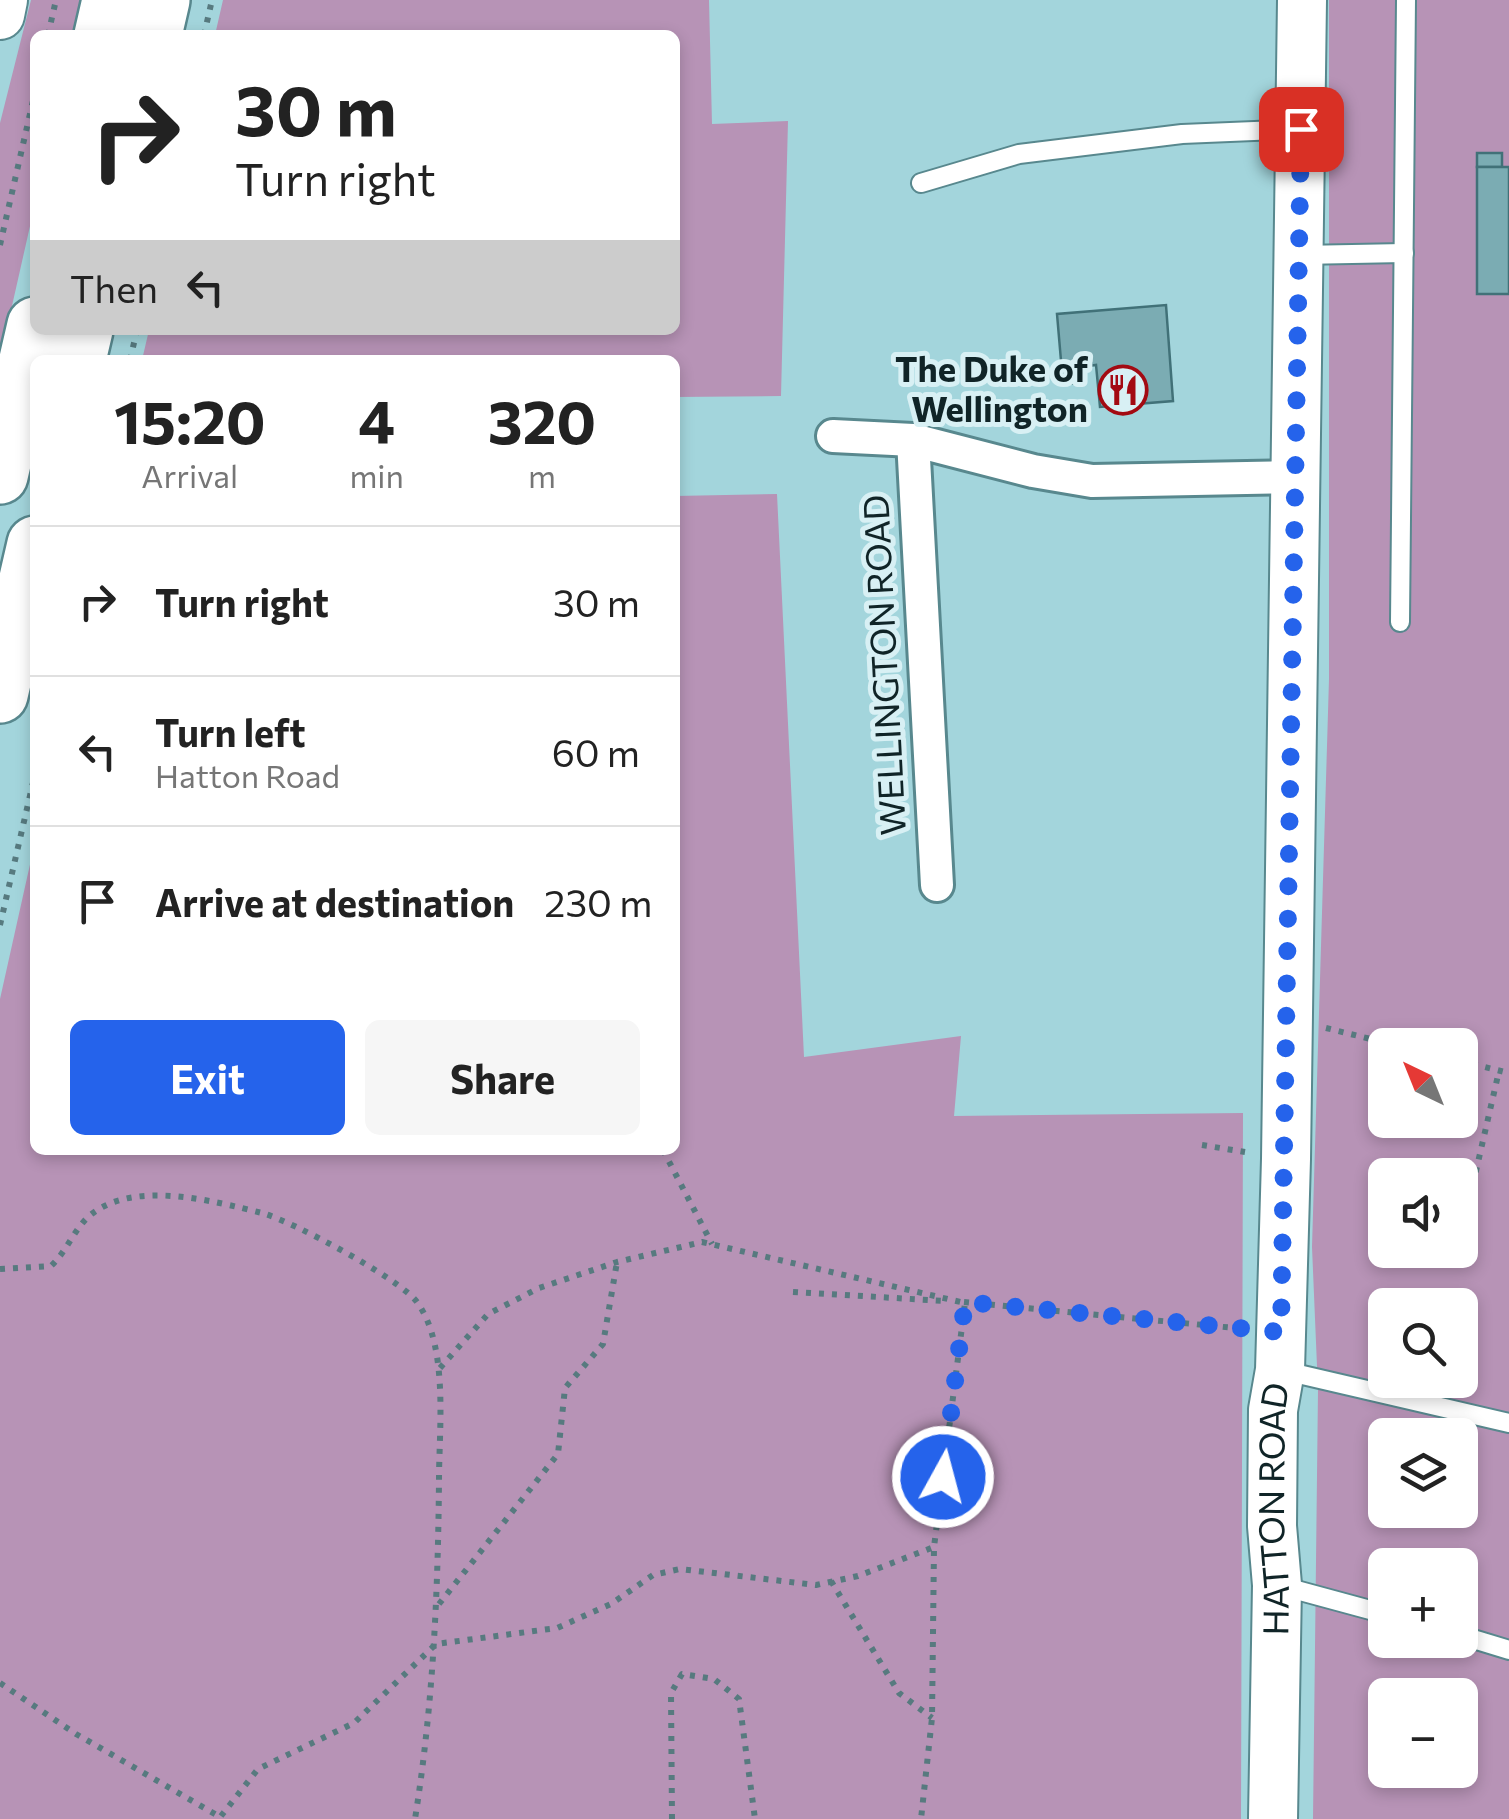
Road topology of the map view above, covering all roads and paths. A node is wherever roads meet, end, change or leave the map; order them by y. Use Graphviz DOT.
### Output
graph roads {
  1 [pos="4,0"];
  2 [pos="56,0"];
  3 [pos="110,0"];
  4 [pos="162,0"];
  5 [pos="212,0"];
  6 [pos="1302,0"];
  7 [pos="1406,0"];
  8 [pos="0,14"];
  9 [pos="49,30"];
  10 [pos="103,30"];
  11 [pos="155,30"];
  12 [pos="205,30"];
  13 [pos="30,114"];
  14 [pos="1301,129"];
  15 [pos="921,183"];
  16 [pos="0,245"];
  17 [pos="1404,253"];
  18 [pos="1300,255"];
  19 [pos="33,335"];
  20 [pos="833,436"];
  21 [pos="913,440"];
  22 [pos="0,476"];
  23 [pos="1295,477"];
  24 [pos="30,566"];
  25 [pos="1400,622"];
  26 [pos="0,695"];
  27 [pos="30,796"];
  28 [pos="937,885"];
  29 [pos="0,925"];
  30 [pos="1286,1020"];
  31 [pos="1368,1039"];
  32 [pos="1478,1066"];
  33 [pos="1500,1071"];
  34 [pos="1509,1073"];
  35 [pos="665,1155"];
  36 [pos="1478,1164"];
  37 [pos="712,1245"];
  38 [pos="617,1262"];
  39 [pos="0,1269"];
  40 [pos="793,1292"];
  41 [pos="965,1302"];
  42 [pos="1281,1351"];
  43 [pos="440,1368"];
  44 [pos="1509,1423"];
  45 [pos="934,1547"];
  46 [pos="831,1581"];
  47 [pos="1277,1585"];
  48 [pos="438,1605"];
  49 [pos="1368,1609"];
  50 [pos="1478,1641"];
  51 [pos="436,1644"];
  52 [pos="1509,1650"];
  53 [pos="0,1684"];
  54 [pos="932,1718"];
  55 [pos="222,1817"];
  56 [pos="414,1819"];
  57 [pos="672,1819"];
  58 [pos="755,1819"];
  59 [pos="920,1819"];
  60 [pos="1272,1819"];
  1 -- 8 [label="street"];
  2 -- 9 [label="path"];
  3 -- 10 [label="highway"];
  4 -- 11 [label="highway"];
  5 -- 12 [label="path"];
  6 -- 14 [label="street, HATTON ROAD"];
  7 -- 17 [label="lane"];
  13 -- 16 [label="path"];
  14 -- 15 [label="lane"];
  14 -- 18 [label="street, HATTON ROAD"];
  17 -- 18 [label="lane"];
  17 -- 25 [label="lane"];
  18 -- 23 [label="street, HATTON ROAD"];
  19 -- 22 [label="highway"];
  20 -- 21 [label="street"];
  21 -- 23 [label="street"];
  21 -- 28 [label="street, WELLINGTON ROAD"];
  23 -- 30 [label="street, HATTON ROAD"];
  24 -- 26 [label="highway"];
  27 -- 29 [label="path"];
  30 -- 31 [label="path"];
  30 -- 42 [label="street, HATTON ROAD"];
  32 -- 33 [label="path"];
  33 -- 34 [label="path"];
  33 -- 36 [label="path"];
  35 -- 37 [label="path"];
  37 -- 38 [label="path"];
  37 -- 41 [label="path"];
  38 -- 43 [label="path"];
  38 -- 48 [label="path"];
  39 -- 43 [label="path"];
  40 -- 41 [label="path"];
  41 -- 42 [label="path"];
  41 -- 45 [label="path"];
  42 -- 44 [label="lane"];
  42 -- 47 [label="street, HATTON ROAD"];
  43 -- 48 [label="path"];
  45 -- 46 [label="path"];
  45 -- 54 [label="path"];
  46 -- 51 [label="path"];
  46 -- 54 [label="path"];
  47 -- 49 [label="lane"];
  47 -- 60 [label="street, HATTON ROAD"];
  48 -- 51 [label="path"];
  50 -- 52 [label="lane"];
  51 -- 55 [label="path"];
  51 -- 56 [label="path"];
  53 -- 55 [label="path"];
  54 -- 59 [label="path"];
  57 -- 58 [label="path"];
}
